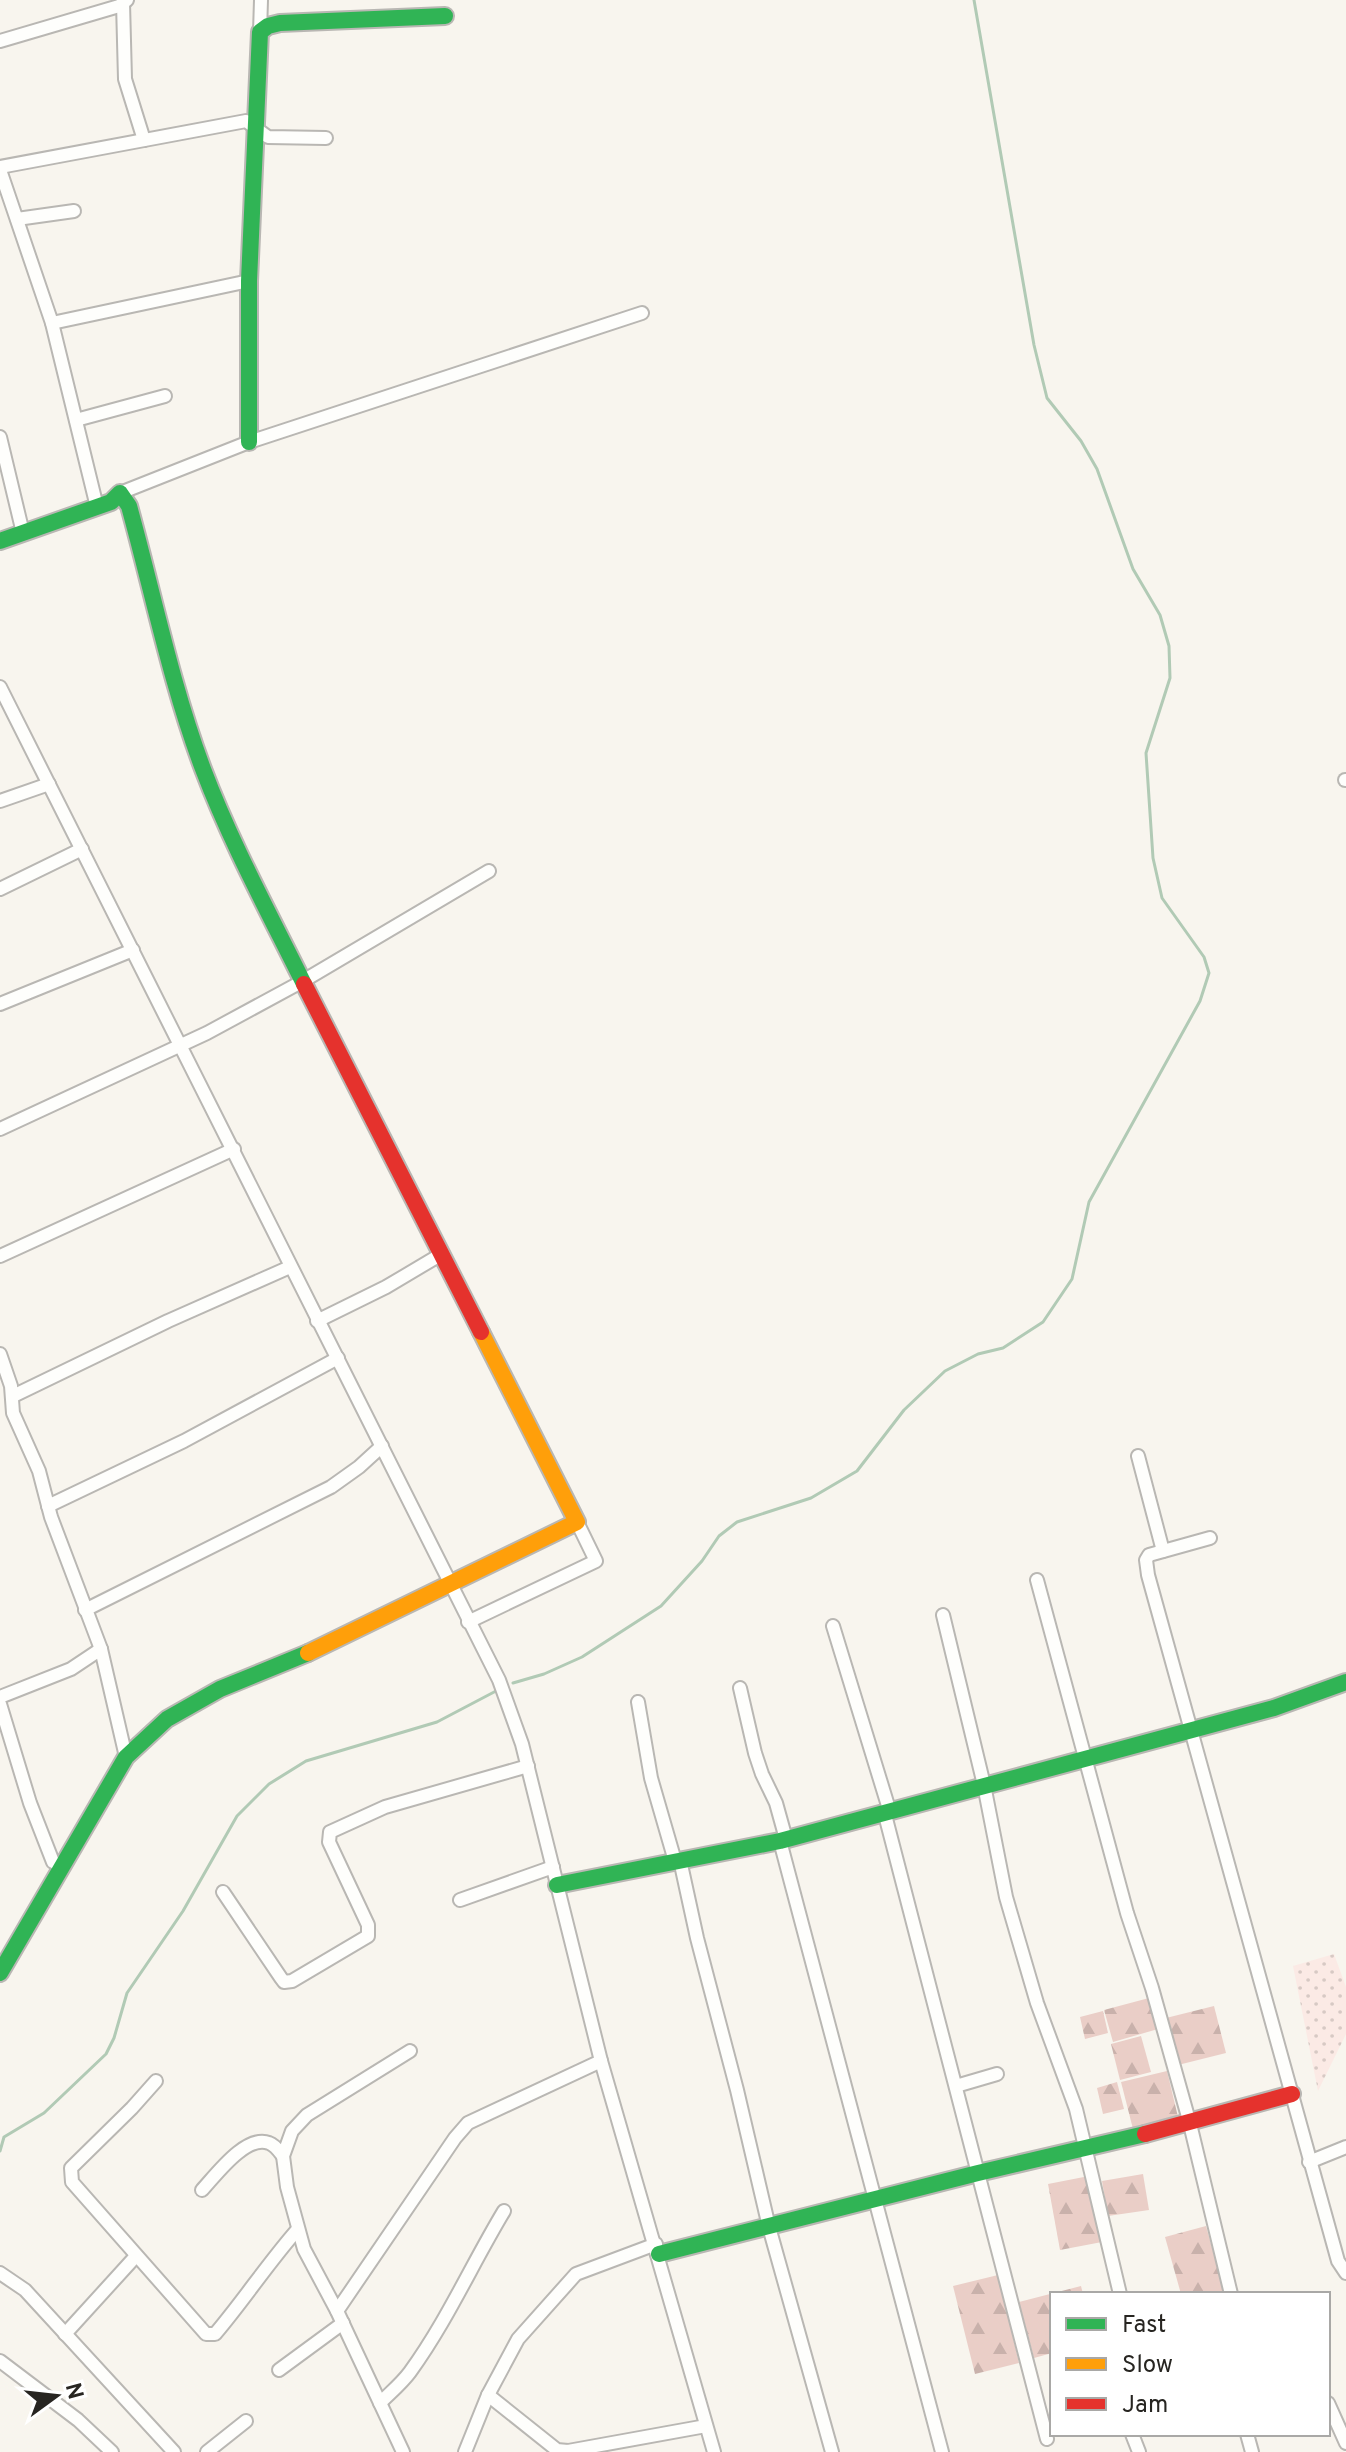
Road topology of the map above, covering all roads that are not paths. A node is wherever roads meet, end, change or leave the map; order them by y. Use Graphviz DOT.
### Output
graph roads {
  1 [pos="261,0"];
  2 [pos="125,2"];
  3 [pos="445,16"];
  4 [pos="260,32"];
  5 [pos="0,41"];
  6 [pos="256,128"];
  7 [pos="326,138"];
  8 [pos="144,140"];
  9 [pos="0,168"];
  10 [pos="74,211"];
  11 [pos="17,219"];
  12 [pos="249,281"];
  13 [pos="642,313"];
  14 [pos="52,323"];
  15 [pos="165,396"];
  16 [pos="76,420"];
  17 [pos="0,437"];
  18 [pos="249,442"];
  19 [pos="120,493"];
  20 [pos="97,507"];
  21 [pos="23,533"];
  22 [pos="0,541"];
  23 [pos="0,687"];
  24 [pos="49,784"];
  25 [pos="0,801"];
  26 [pos="82,849"];
  27 [pos="489,871"];
  28 [pos="0,889"];
  29 [pos="133,950"];
  30 [pos="303,981"];
  31 [pos="0,1004"];
  32 [pos="181,1045"];
  33 [pos="0,1129"];
  34 [pos="234,1149"];
  35 [pos="440,1255"];
  36 [pos="0,1256"];
  37 [pos="290,1267"];
  38 [pos="317,1321"];
  39 [pos="0,1354"];
  40 [pos="338,1358"];
  41 [pos="13,1396"];
  42 [pos="13,1413"];
  43 [pos="0,1420"];
  44 [pos="382,1446"];
  45 [pos="1138,1456"];
  46 [pos="48,1506"];
  47 [pos="577,1522"];
  48 [pos="1210,1538"];
  49 [pos="1163,1551"];
  50 [pos="1037,1580"];
  51 [pos="448,1583"];
  52 [pos="85,1610"];
  53 [pos="943,1615"];
  54 [pos="468,1622"];
  55 [pos="833,1626"];
  56 [pos="101,1649"];
  57 [pos="1346,1682"];
  58 [pos="740,1688"];
  59 [pos="0,1697"];
  60 [pos="638,1702"];
  61 [pos="0,1704"];
  62 [pos="1191,1730"];
  63 [pos="126,1757"];
  64 [pos="1085,1758"];
  65 [pos="528,1766"];
  66 [pos="984,1785"];
  67 [pos="886,1810"];
  68 [pos="783,1840"];
  69 [pos="678,1861"];
  70 [pos="63,1867"];
  71 [pos="553,1867"];
  72 [pos="557,1885"];
  73 [pos="223,1892"];
  74 [pos="460,1900"];
  75 [pos="0,1973"];
  76 [pos="410,2051"];
  77 [pos="601,2061"];
  78 [pos="997,2074"];
  79 [pos="156,2081"];
  80 [pos="956,2086"];
  81 [pos="1292,2094"];
  82 [pos="1091,2104"];
  83 [pos="1076,2109"];
  84 [pos="1190,2124"];
  85 [pos="1346,2147"];
  86 [pos="1085,2149"];
  87 [pos="283,2156"];
  88 [pos="1309,2162"];
  89 [pos="978,2173"];
  90 [pos="202,2190"];
  91 [pos="875,2201"];
  92 [pos="504,2211"];
  93 [pos="769,2227"];
  94 [pos="298,2229"];
  95 [pos="657,2249"];
  96 [pos="136,2256"];
  97 [pos="1342,2260"];
  98 [pos="0,2273"];
  99 [pos="1346,2273"];
  100 [pos="1120,2292"];
  101 [pos="1231,2292"];
  102 [pos="340,2317"];
  103 [pos="65,2334"];
  104 [pos="0,2361"];
  105 [pos="279,2370"];
  106 [pos="488,2395"];
  107 [pos="380,2403"];
  108 [pos="1330,2408"];
  109 [pos="246,2421"];
  110 [pos="706,2426"];
  111 [pos="1047,2439"];
  112 [pos="1346,2446"];
  113 [pos="171,2451"];
  114 [pos="112,2452"];
  115 [pos="207,2452"];
  116 [pos="403,2452"];
  117 [pos="465,2452"];
  118 [pos="714,2452"];
  119 [pos="832,2452"];
  120 [pos="942,2452"];
  121 [pos="1339,2452"];
  1 -- 4 [label="street"];
  2 -- 5 [label="street"];
  2 -- 8 [label="street"];
  3 -- 4 [label="street"];
  4 -- 6 [label="street"];
  6 -- 7 [label="street"];
  6 -- 8 [label="street"];
  6 -- 12 [label="street"];
  8 -- 9 [label="street"];
  9 -- 11 [label="street"];
  10 -- 11 [label="street"];
  11 -- 14 [label="street"];
  12 -- 14 [label="street"];
  12 -- 18 [label="street"];
  13 -- 18 [label="street"];
  14 -- 16 [label="street"];
  15 -- 16 [label="street"];
  16 -- 20 [label="street"];
  17 -- 21 [label="street"];
  18 -- 19 [label="street"];
  19 -- 20 [label="street"];
  19 -- 30 [label="street"];
  20 -- 21 [label="street"];
  21 -- 22 [label="street"];
  23 -- 24 [label="street"];
  24 -- 25 [label="street"];
  24 -- 26 [label="street"];
  26 -- 28 [label="street"];
  26 -- 29 [label="street"];
  27 -- 30 [label="street"];
  29 -- 31 [label="street"];
  29 -- 32 [label="street"];
  30 -- 32 [label="street"];
  30 -- 35 [label="street"];
  32 -- 33 [label="street"];
  32 -- 34 [label="street"];
  34 -- 36 [label="street"];
  34 -- 37 [label="street"];
  35 -- 38 [label="street"];
  35 -- 47 [label="street"];
  37 -- 38 [label="street"];
  37 -- 41 [label="street"];
  38 -- 40 [label="street"];
  39 -- 41 [label="street"];
  40 -- 44 [label="street"];
  40 -- 46 [label="street"];
  41 -- 42 [label="street"];
  42 -- 43 [label="street"];
  42 -- 46 [label="street"];
  44 -- 51 [label="street"];
  44 -- 52 [label="street"];
  45 -- 49 [label="street"];
  46 -- 52 [label="street"];
  47 -- 51 [label="street"];
  47 -- 54 [label="street"];
  48 -- 49 [label="street"];
  49 -- 62 [label="street"];
  50 -- 64 [label="street"];
  51 -- 54 [label="street"];
  51 -- 63 [label="street"];
  52 -- 56 [label="street"];
  53 -- 66 [label="street"];
  54 -- 65 [label="street"];
  55 -- 67 [label="street"];
  56 -- 59 [label="street"];
  56 -- 63 [label="street"];
  57 -- 62 [label="street"];
  58 -- 68 [label="street"];
  60 -- 69 [label="street"];
  61 -- 70 [label="street"];
  62 -- 64 [label="street"];
  62 -- 81 [label="street"];
  63 -- 70 [label="street"];
  64 -- 66 [label="street"];
  64 -- 84 [label="street"];
  65 -- 71 [label="street"];
  65 -- 73 [label="street"];
  66 -- 67 [label="street"];
  66 -- 83 [label="street"];
  67 -- 68 [label="street"];
  67 -- 80 [label="street"];
  68 -- 69 [label="street"];
  68 -- 91 [label="street"];
  69 -- 72 [label="street"];
  69 -- 93 [label="street"];
  70 -- 75 [label="street"];
  71 -- 72 [label="street"];
  71 -- 74 [label="street"];
  72 -- 77 [label="street"];
  76 -- 87 [label="street"];
  77 -- 95 [label="street"];
  77 -- 102 [label="street"];
  78 -- 80 [label="street"];
  79 -- 96 [label="street"];
  80 -- 89 [label="street"];
  81 -- 84 [label="street"];
  81 -- 88 [label="street"];
  82 -- 83 [label="street"];
  83 -- 86 [label="street"];
  84 -- 86 [label="street"];
  84 -- 101 [label="street"];
  85 -- 88 [label="street"];
  86 -- 89 [label="street"];
  86 -- 100 [label="street"];
  87 -- 90 [label="street"];
  87 -- 94 [label="street"];
  88 -- 97 [label="street"];
  89 -- 91 [label="street"];
  89 -- 111 [label="street"];
  91 -- 93 [label="street"];
  91 -- 120 [label="street"];
  92 -- 107 [label="street"];
  93 -- 95 [label="street"];
  93 -- 119 [label="street"];
  94 -- 96 [label="street"];
  94 -- 102 [label="street"];
  95 -- 106 [label="street"];
  95 -- 110 [label="street"];
  96 -- 103 [label="street"];
  97 -- 99 [label="street"];
  98 -- 103 [label="street"];
  102 -- 105 [label="street"];
  102 -- 107 [label="street"];
  103 -- 113 [label="street"];
  104 -- 114 [label="street"];
  106 -- 110 [label="street"];
  106 -- 117 [label="street"];
  107 -- 116 [label="street"];
  108 -- 112 [label="street"];
  109 -- 115 [label="street"];
  110 -- 118 [label="street"];
  112 -- 121 [label="street"];
}
